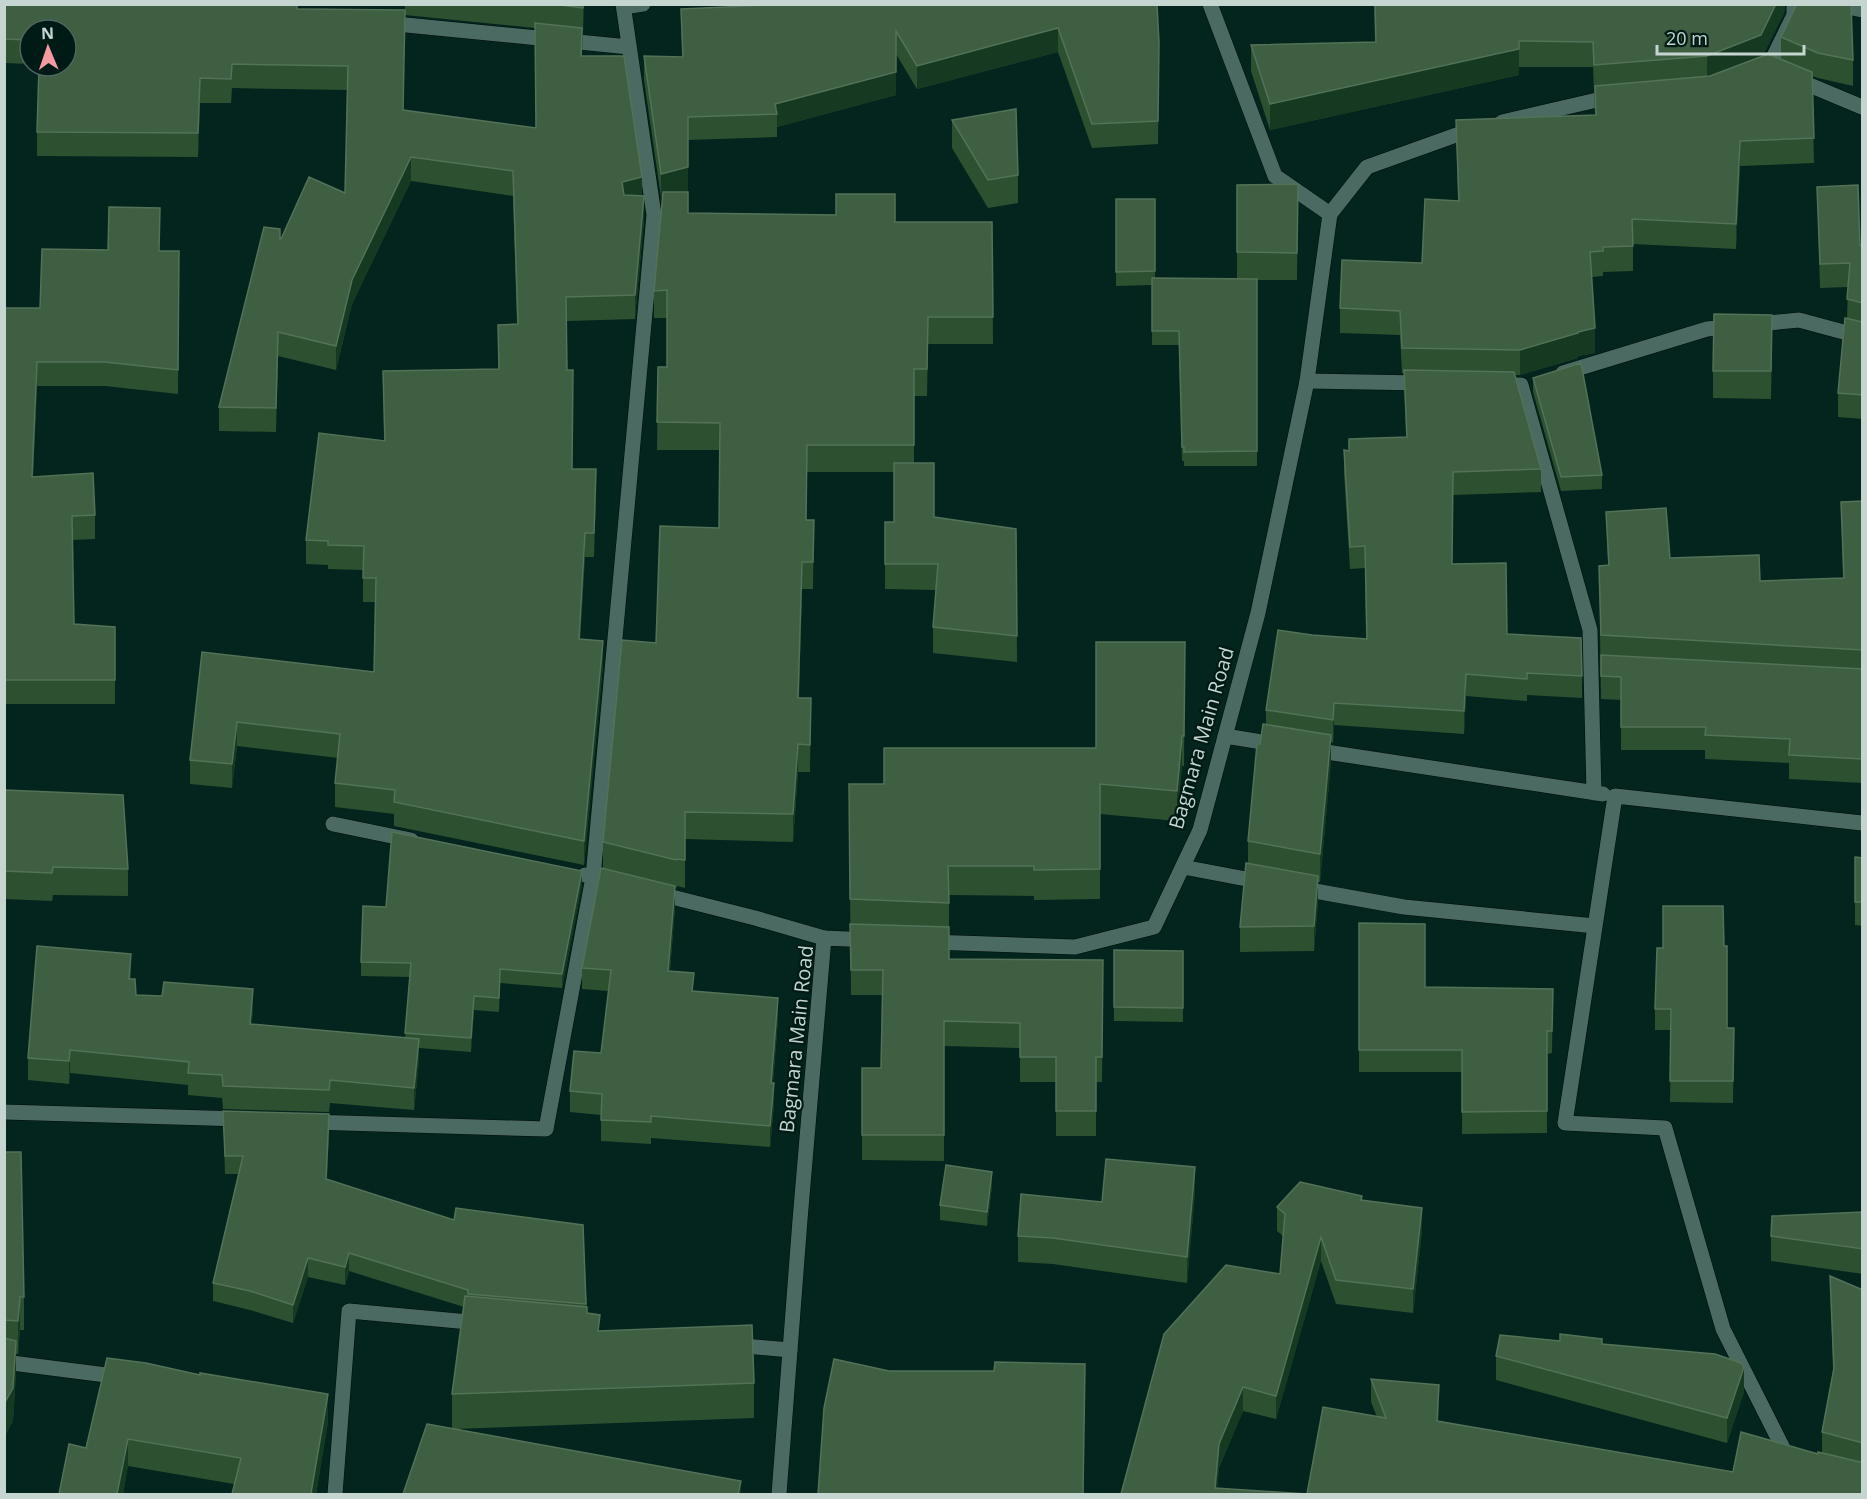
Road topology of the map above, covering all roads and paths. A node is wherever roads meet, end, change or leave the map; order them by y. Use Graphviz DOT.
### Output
graph roads {
  1 [pos="643,4"];
  2 [pos="1210,4"];
  3 [pos="1794,4"];
  4 [pos="1833,4"];
  5 [pos="623,6"];
  6 [pos="1863,10"];
  7 [pos="373,22"];
  8 [pos="629,47"];
  9 [pos="1768,68"];
  10 [pos="1748,75"];
  11 [pos="1631,97"];
  12 [pos="1863,107"];
  13 [pos="1330,214"];
  14 [pos="1863,337"];
  15 [pos="1554,375"];
  16 [pos="1307,381"];
  17 [pos="1438,384"];
  18 [pos="1485,384"];
  19 [pos="1225,736"];
  20 [pos="1594,793"];
  21 [pos="1615,796"];
  22 [pos="1863,823"];
  23 [pos="333,824"];
  24 [pos="424,842"];
  25 [pos="1183,867"];
  26 [pos="571,872"];
  27 [pos="593,877"];
  28 [pos="1595,926"];
  29 [pos="824,938"];
  30 [pos="880,940"];
  31 [pos="914,942"];
  32 [pos="4,1112"];
  33 [pos="252,1120"];
  34 [pos="299,1121"];
  35 [pos="495,1324"];
  36 [pos="720,1344"];
  37 [pos="790,1350"];
  38 [pos="4,1362"];
  39 [pos="133,1378"];
  40 [pos="1809,1463"];
  41 [pos="335,1494"];
  42 [pos="779,1494"];
  1 -- 5 [label="street"];
  2 -- 13 [label="street"];
  3 -- 9 [label="street"];
  4 -- 6 [label="street"];
  5 -- 8 [label="street"];
  7 -- 8 [label="street"];
  8 -- 27 [label="street"];
  9 -- 10 [label="street"];
  9 -- 12 [label="street"];
  11 -- 13 [label="street"];
  13 -- 16 [label="street, Bagmara Main Road"];
  14 -- 15 [label="street"];
  16 -- 17 [label="street"];
  16 -- 19 [label="street, Bagmara Main Road"];
  18 -- 20 [label="street"];
  19 -- 20 [label="street"];
  19 -- 25 [label="street, Bagmara Main Road"];
  20 -- 21 [label="street"];
  21 -- 22 [label="street"];
  21 -- 28 [label="street"];
  23 -- 24 [label="street"];
  25 -- 28 [label="street"];
  25 -- 31 [label="street, Bagmara Main Road"];
  26 -- 27 [label="street"];
  27 -- 29 [label="street"];
  27 -- 34 [label="street"];
  28 -- 40 [label="street"];
  29 -- 30 [label="street, Bagmara Main Road"];
  29 -- 37 [label="street, Bagmara Main Road"];
  32 -- 33 [label="street"];
  35 -- 41 [label="street"];
  36 -- 37 [label="street"];
  37 -- 42 [label="street, Bagmara Main Road"];
  38 -- 39 [label="street"];
}
